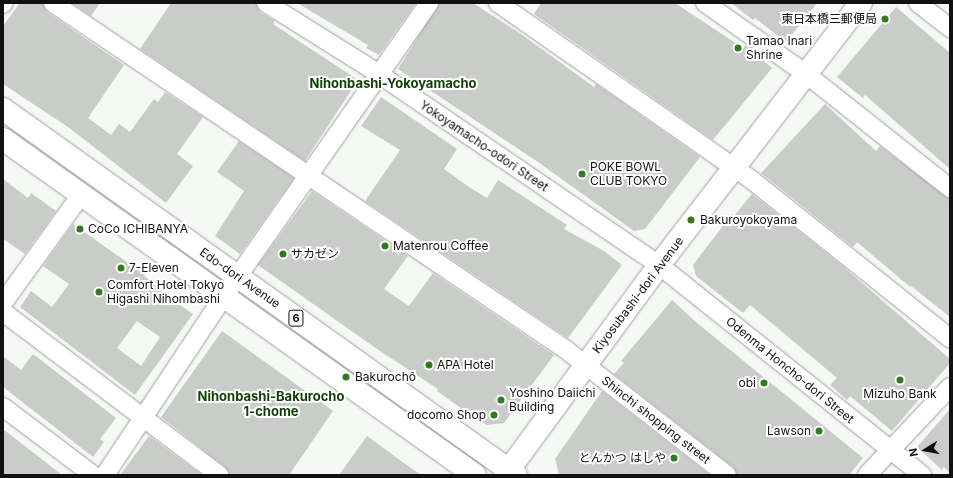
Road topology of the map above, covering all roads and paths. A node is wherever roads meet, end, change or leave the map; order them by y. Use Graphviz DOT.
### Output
graph roads {
  1 [pos="53,3"];
  2 [pos="266,3"];
  3 [pos="429,3"];
  4 [pos="498,3"];
  5 [pos="705,3"];
  6 [pos="861,3"];
  7 [pos="918,3"];
  8 [pos="950,28"];
  9 [pos="379,74"];
  10 [pos="806,74"];
  11 [pos="3,108"];
  12 [pos="3,139"];
  13 [pos="734,168"];
  14 [pos="308,176"];
  15 [pos="950,188"];
  16 [pos="81,195"];
  17 [pos="659,265"];
  18 [pos="238,277"];
  19 [pos="224,296"];
  20 [pos="3,303"];
  21 [pos="3,312"];
  22 [pos="950,338"];
  23 [pos="586,365"];
  24 [pos="950,388"];
  25 [pos="3,407"];
  26 [pos="142,419"];
  27 [pos="891,450"];
  28 [pos="510,473"];
  29 [pos="93,475"];
  30 [pos="105,475"];
  31 [pos="219,475"];
  32 [pos="475,475"];
  33 [pos="727,475"];
  34 [pos="867,475"];
  35 [pos="922,475"];
  1 -- 14 [label="street, Shinchi shopping street"];
  2 -- 9 [label="street, Yokoyamacho-odori Street"];
  3 -- 9 [label="street"];
  4 -- 13 [label="street"];
  5 -- 10 [label="street"];
  6 -- 10 [label="main road, Kiyosubashi-dori Avenue"];
  7 -- 8 [label="street"];
  9 -- 14 [label="street"];
  9 -- 17 [label="street, Yokoyamacho-odori Street"];
  10 -- 13 [label="main road, Kiyosubashi-dori Avenue"];
  10 -- 15 [label="street"];
  11 -- 18 [label="main road, Edo-dori Avenue / 6"];
  12 -- 16 [label="main road, Edo-dori Avenue / 6"];
  13 -- 17 [label="main road, Kiyosubashi-dori Avenue"];
  13 -- 22 [label="street"];
  14 -- 18 [label="street"];
  14 -- 23 [label="street, Shinchi shopping street"];
  16 -- 19 [label="main road, Edo-dori Avenue / 6"];
  16 -- 20 [label="street"];
  17 -- 23 [label="main road, Kiyosubashi-dori Avenue"];
  17 -- 27 [label="street, Odenma Honcho-dori Street"];
  18 -- 19 [label="street"];
  18 -- 28 [label="main road, Edo-dori Avenue / 6"];
  19 -- 26 [label="street"];
  19 -- 32 [label="main road, Edo-dori Avenue / 6"];
  21 -- 26 [label="street"];
  23 -- 28 [label="main road, Kiyosubashi-dori Avenue"];
  23 -- 33 [label="street, Shinchi shopping street"];
  24 -- 27 [label="street"];
  25 -- 29 [label="street"];
  26 -- 30 [label="street"];
  26 -- 31 [label="street"];
  27 -- 34 [label="street"];
  27 -- 35 [label="street, Odenma Honcho-dori Street"];
}
